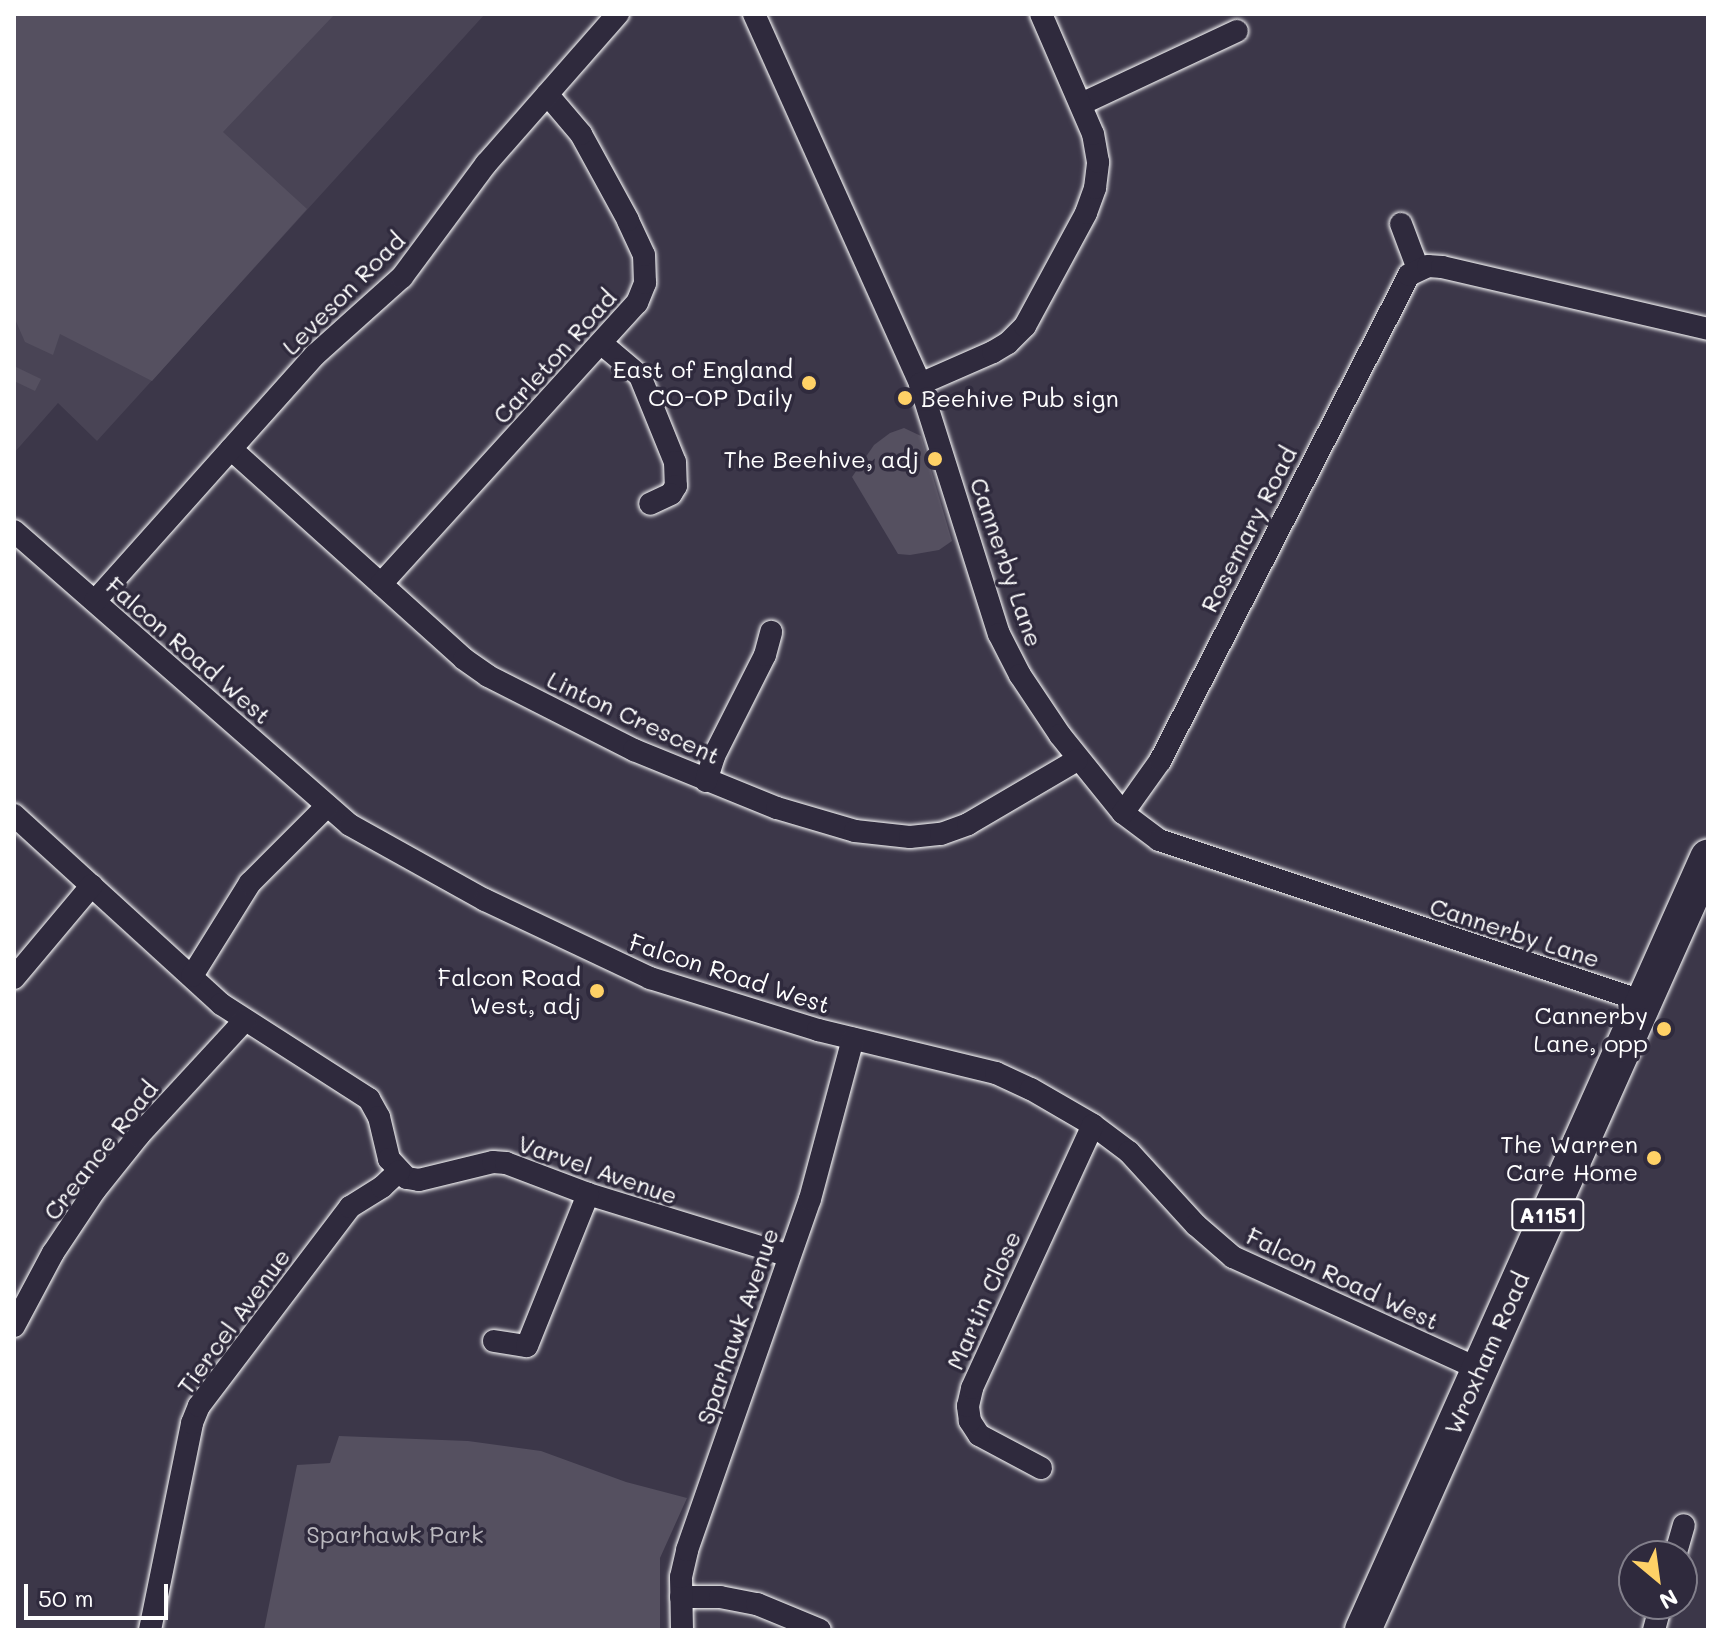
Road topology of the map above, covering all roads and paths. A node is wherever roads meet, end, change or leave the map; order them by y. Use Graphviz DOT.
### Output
graph roads {
  1 [pos="618,14"];
  2 [pos="754,14"];
  3 [pos="1041,14"];
  4 [pos="1237,31"];
  5 [pos="547,94"];
  6 [pos="1081,104"];
  7 [pos="1401,224"];
  8 [pos="1418,269"];
  9 [pos="1708,329"];
  10 [pos="602,344"];
  11 [pos="920,384"];
  12 [pos="231,449"];
  13 [pos="650,504"];
  14 [pos="14,531"];
  15 [pos="381,584"];
  16 [pos="95,601"];
  17 [pos="771,632"];
  18 [pos="1077,760"];
  19 [pos="706,781"];
  20 [pos="327,806"];
  21 [pos="1123,813"];
  22 [pos="14,815"];
  23 [pos="1704,877"];
  24 [pos="92,885"];
  25 [pos="192,976"];
  26 [pos="14,978"];
  27 [pos="1645,1002"];
  28 [pos="245,1020"];
  29 [pos="853,1039"];
  30 [pos="1093,1125"];
  31 [pos="399,1171"];
  32 [pos="588,1194"];
  33 [pos="789,1256"];
  34 [pos="14,1326"];
  35 [pos="494,1341"];
  36 [pos="1479,1369"];
  37 [pos="1041,1468"];
  38 [pos="1684,1525"];
  39 [pos="1680,1540"];
  40 [pos="681,1597"];
  41 [pos="150,1630"];
  42 [pos="682,1630"];
  43 [pos="820,1630"];
  44 [pos="1363,1630"];
  1 -- 5 [label="street, Leveson Road"];
  2 -- 11 [label="street, Cannerby Lane"];
  3 -- 6 [label="street"];
  4 -- 6 [label="street"];
  5 -- 10 [label="street, Carleton Road"];
  5 -- 12 [label="street, Leveson Road"];
  6 -- 11 [label="street"];
  7 -- 8 [label="street"];
  8 -- 9 [label="street"];
  8 -- 21 [label="street, Rosemary Road"];
  10 -- 13 [label="street"];
  10 -- 15 [label="street, Carleton Road"];
  11 -- 18 [label="street, Cannerby Lane"];
  12 -- 15 [label="street, Linton Crescent"];
  12 -- 16 [label="street, Leveson Road"];
  14 -- 16 [label="street, Falcon Road West"];
  15 -- 19 [label="street, Linton Crescent"];
  16 -- 20 [label="street, Falcon Road West"];
  17 -- 19 [label="street"];
  18 -- 19 [label="street, Linton Crescent"];
  18 -- 21 [label="street, Cannerby Lane"];
  20 -- 25 [label="street"];
  20 -- 29 [label="street, Falcon Road West"];
  21 -- 27 [label="street, Cannerby Lane"];
  22 -- 24 [label="street"];
  23 -- 27 [label="main road, Wroxham Road / A1151"];
  24 -- 25 [label="street"];
  24 -- 26 [label="street"];
  25 -- 28 [label="street"];
  27 -- 36 [label="main road, Wroxham Road / A1151"];
  28 -- 31 [label="street"];
  28 -- 34 [label="street, Creance Road"];
  29 -- 30 [label="street, Falcon Road West"];
  29 -- 33 [label="street, Sparhawk Avenue"];
  30 -- 36 [label="street, Falcon Road West"];
  30 -- 37 [label="street, Martin Close"];
  31 -- 32 [label="street, Varvel Avenue"];
  31 -- 41 [label="street, Tiercel Avenue"];
  32 -- 33 [label="street, Varvel Avenue"];
  32 -- 35 [label="street"];
  33 -- 40 [label="street, Sparhawk Avenue"];
  36 -- 44 [label="main road, Wroxham Road / A1151"];
  38 -- 39 [label="street"];
  40 -- 42 [label="street, Sparhawk Avenue"];
  40 -- 43 [label="street"];
}
